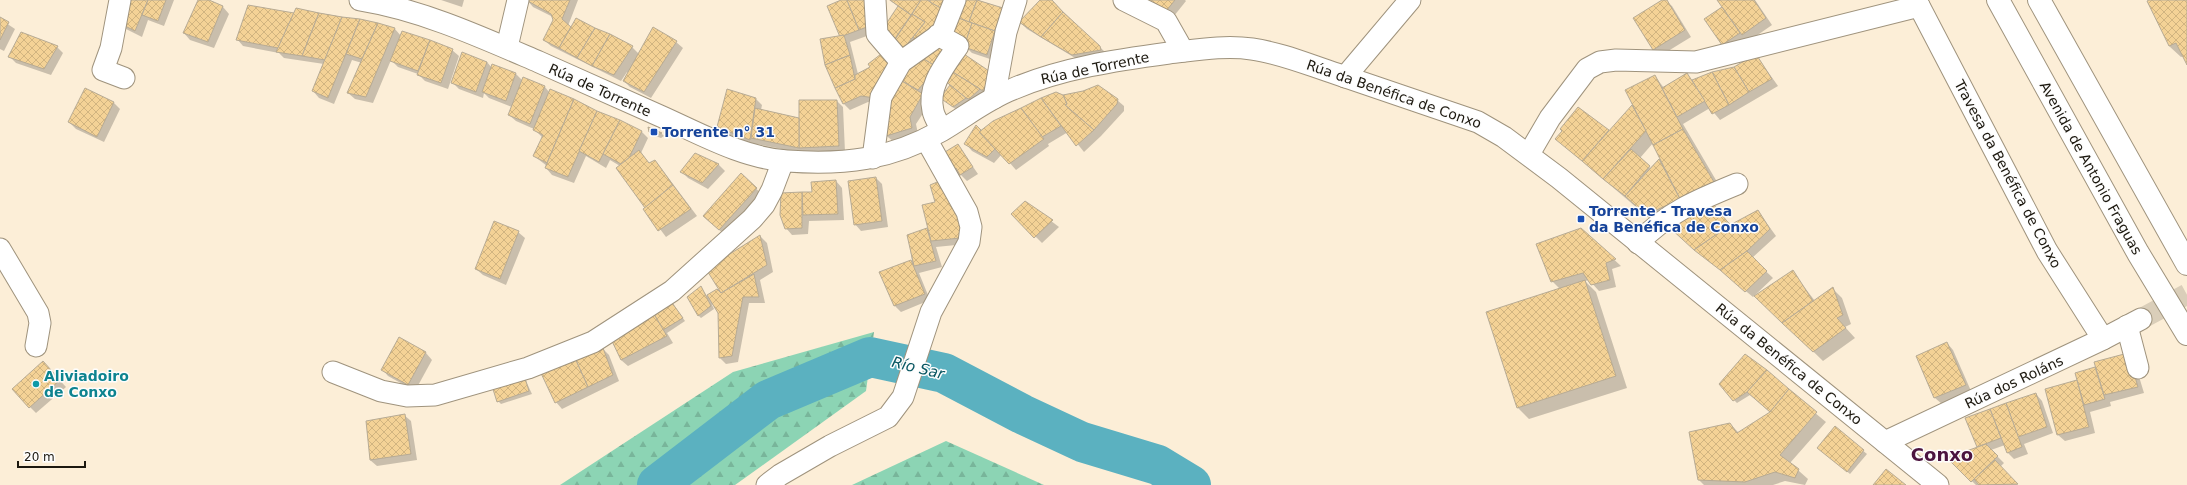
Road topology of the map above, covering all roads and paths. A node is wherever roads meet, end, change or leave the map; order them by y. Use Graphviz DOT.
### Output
graph roads {
  1 [pos="120,0"];
  2 [pos="360,0"];
  3 [pos="518,0"];
  4 [pos="875,0"];
  5 [pos="955,0"];
  6 [pos="1016,0"];
  7 [pos="1124,0"];
  8 [pos="1410,0"];
  9 [pos="1998,0"];
  10 [pos="2039,0"];
  11 [pos="1918,3"];
  12 [pos="1391,8"];
  13 [pos="938,35"];
  14 [pos="507,47"];
  15 [pos="1183,51"];
  16 [pos="901,62"];
  17 [pos="1345,77"];
  18 [pos="124,78"];
  19 [pos="994,98"];
  20 [pos="934,135"];
  21 [pos="1528,154"];
  22 [pos="873,158"];
  23 [pos="783,161"];
  24 [pos="1737,184"];
  25 [pos="1638,243"];
  26 [pos="0,248"];
  27 [pos="2187,264"];
  28 [pos="2187,334"];
  29 [pos="2103,339"];
  30 [pos="36,346"];
  31 [pos="2138,368"];
  32 [pos="333,372"];
  33 [pos="1885,442"];
  34 [pos="767,485"];
  35 [pos="1938,485"];
  1 -- 18 [label="street"];
  2 -- 14 [label="street, Rúa de Torrente"];
  3 -- 14 [label="street"];
  4 -- 16 [label="street"];
  5 -- 13 [label="street"];
  6 -- 19 [label="street"];
  7 -- 15 [label="street"];
  8 -- 12 [label="street"];
  9 -- 28 [label="highway, Avenida de Antonio Fraguas"];
  10 -- 27 [label="highway"];
  11 -- 21 [label="street, Travesa da Benéfica de Conxo"];
  11 -- 29 [label="street, Travesa da Benéfica de Conxo"];
  12 -- 17 [label="street"];
  13 -- 16 [label="street"];
  13 -- 20 [label="street"];
  14 -- 23 [label="street, Rúa de Torrente"];
  15 -- 17 [label="street, Rúa da Benéfica de Conxo"];
  15 -- 19 [label="street, Rúa de Torrente"];
  16 -- 22 [label="street"];
  17 -- 21 [label="street, Rúa da Benéfica de Conxo"];
  19 -- 20 [label="street, Rúa de Torrente"];
  20 -- 22 [label="street, Rúa de Torrente"];
  20 -- 34 [label="street"];
  21 -- 25 [label="street, Rúa da Benéfica de Conxo"];
  22 -- 23 [label="street, Rúa de Torrente"];
  23 -- 32 [label="street"];
  24 -- 25 [label="street"];
  25 -- 33 [label="street, Rúa da Benéfica de Conxo"];
  26 -- 30 [label="street"];
  29 -- 31 [label="street, Rúa dos Roláns"];
  29 -- 33 [label="street, Rúa dos Roláns"];
  33 -- 35 [label="street, Rúa da Benéfica de Conxo"];
}
